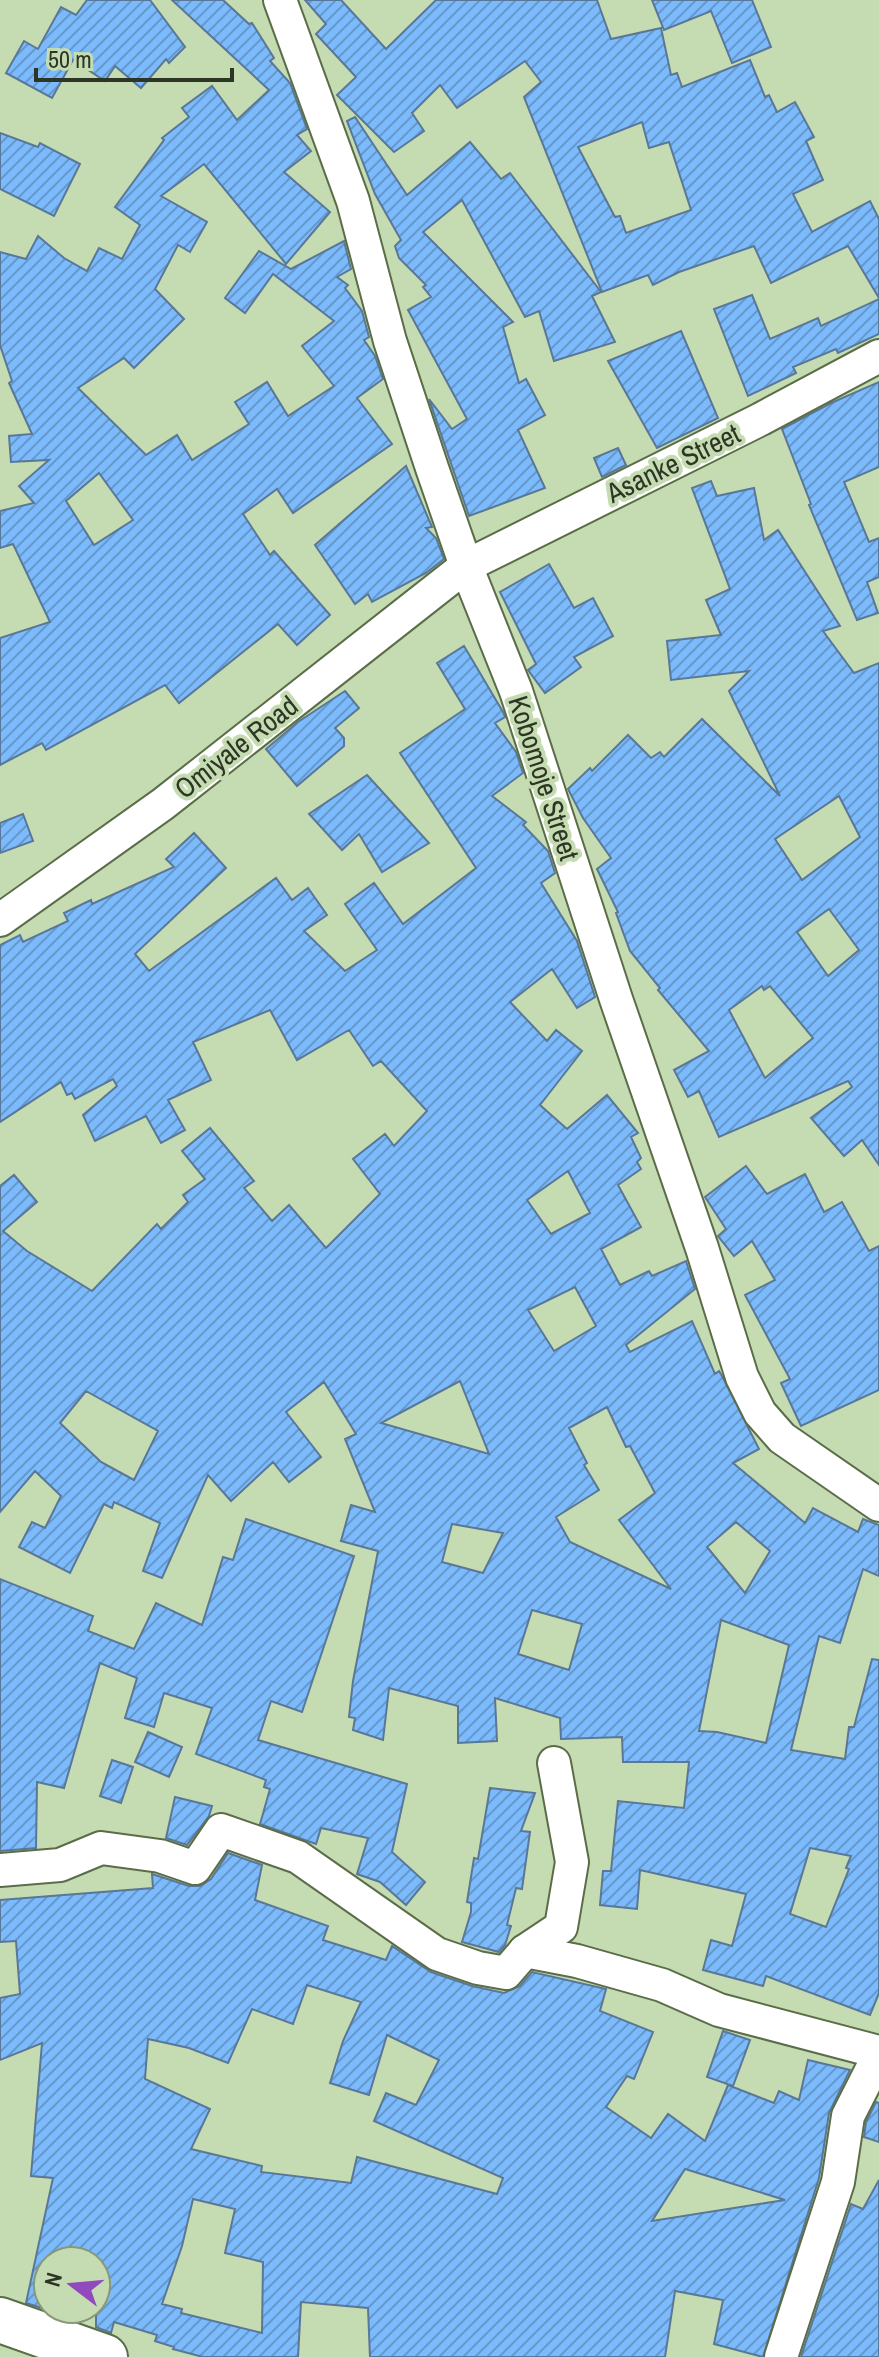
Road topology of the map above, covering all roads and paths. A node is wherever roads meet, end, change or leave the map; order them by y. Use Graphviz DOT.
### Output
graph roads {
  1 [pos="280,0"];
  2 [pos="879,356"];
  3 [pos="466,566"];
  4 [pos="0,920"];
  5 [pos="879,1505"];
  6 [pos="554,1763"];
  7 [pos="0,1870"];
  8 [pos="525,1951"];
  9 [pos="879,2054"];
  10 [pos="0,2320"];
  11 [pos="0,2349"];
  12 [pos="23,2357"];
  13 [pos="105,2357"];
  14 [pos="781,2357"];
  1 -- 3 [label="street, Kobomoje Street"];
  2 -- 3 [label="street, Asanke Street"];
  3 -- 4 [label="street, Omiyale Road"];
  3 -- 5 [label="street, Kobomoje Street"];
  6 -- 8 [label="street"];
  7 -- 8 [label="street"];
  8 -- 9 [label="street"];
  9 -- 14 [label="street"];
  10 -- 13 [label="highway"];
  11 -- 12 [label="highway"];
}
